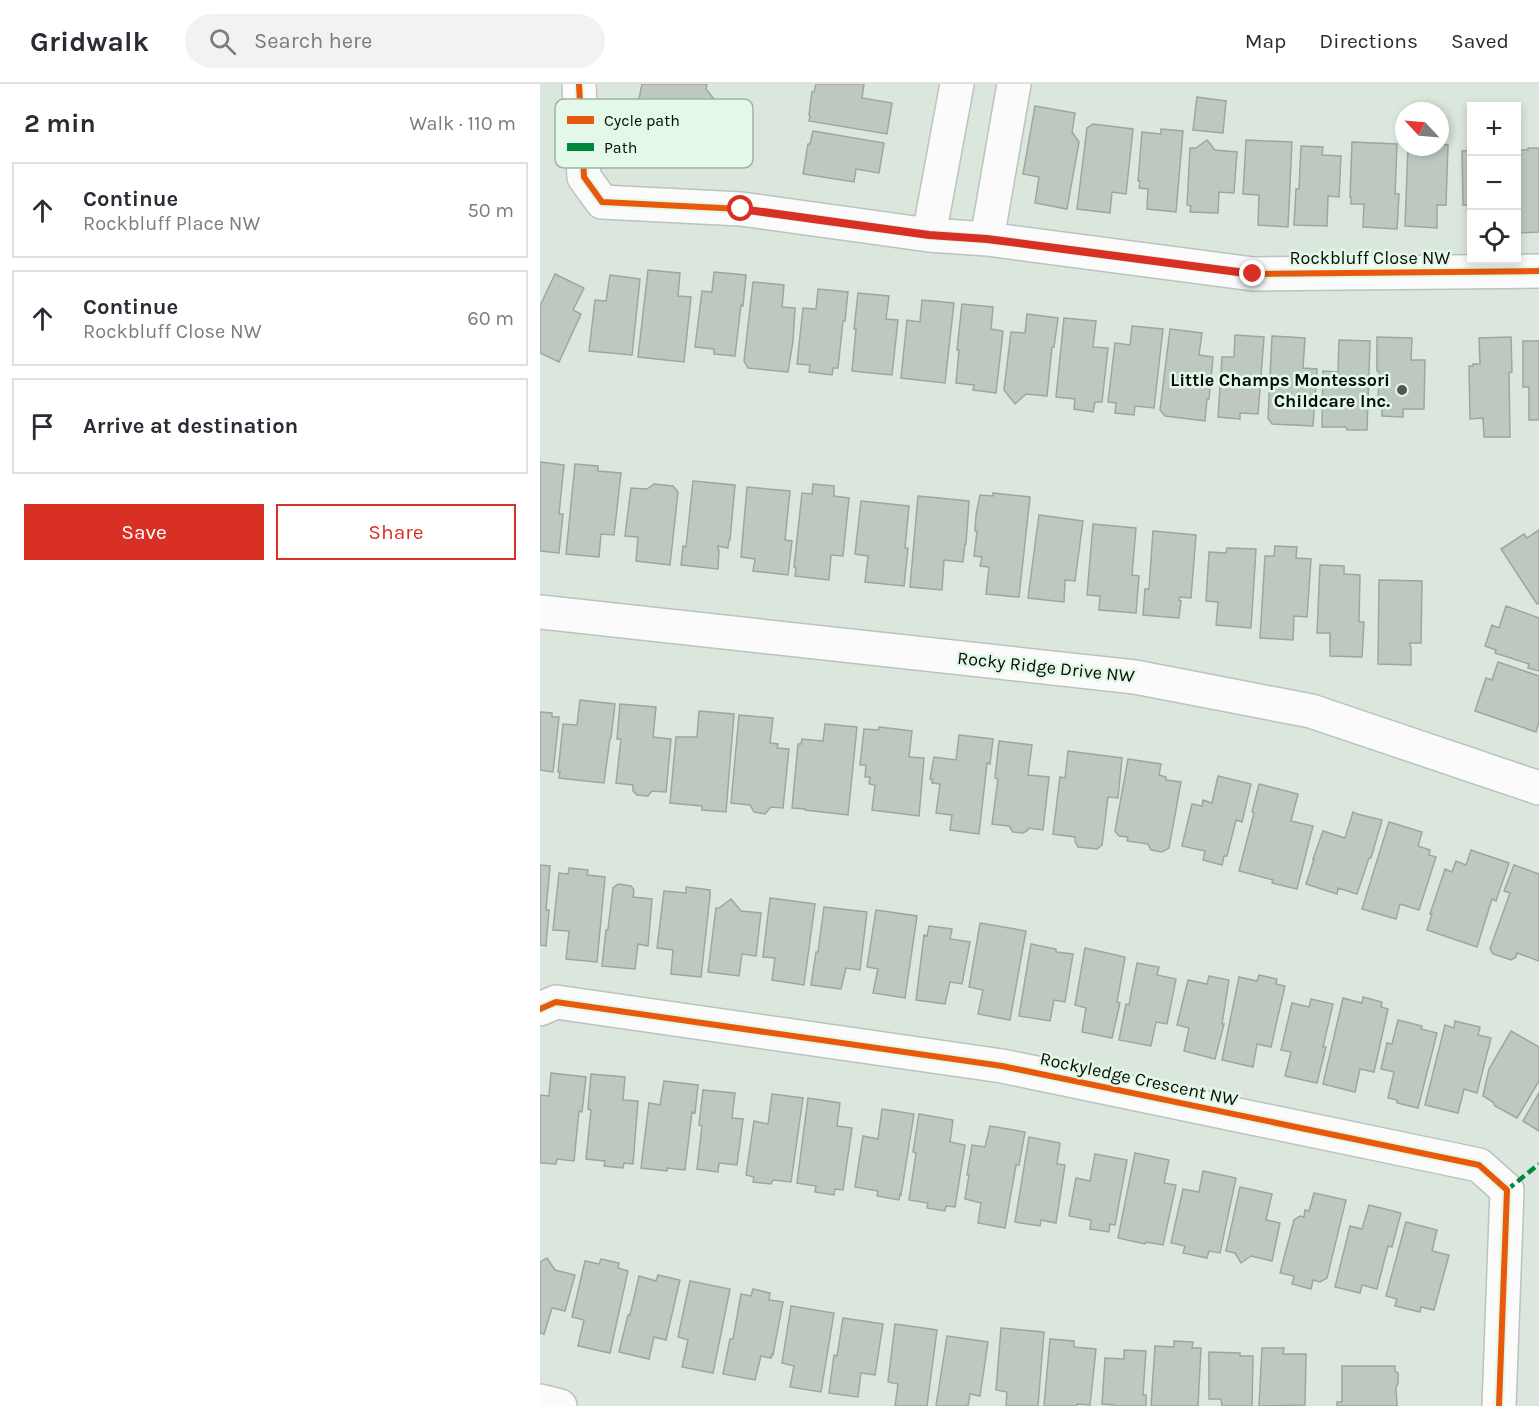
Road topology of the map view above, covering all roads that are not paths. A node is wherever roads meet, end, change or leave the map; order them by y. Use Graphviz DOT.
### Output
graph roads {
  1 [pos="579,84"];
  2 [pos="957,84"];
  3 [pos="1014,84"];
  4 [pos="580,99"];
  5 [pos="584,168"];
  6 [pos="929,235"];
  7 [pos="987,239"];
  8 [pos="1539,271"];
  9 [pos="540,612"];
  10 [pos="1539,788"];
  11 [pos="540,1009"];
  12 [pos="540,1401"];
  13 [pos="560,1406"];
  14 [pos="1499,1406"];
  1 -- 4 [label="street, Rockbluff Close NW"];
  2 -- 6 [label="street"];
  3 -- 7 [label="street"];
  5 -- 6 [label="street, Rockbluff Close NW"];
  6 -- 7 [label="street, Rockbluff Close NW"];
  7 -- 8 [label="street, Rockbluff Close NW"];
  9 -- 10 [label="street, Rocky Ridge Drive NW"];
  11 -- 14 [label="street, Rockyledge Crescent NW"];
  12 -- 13 [label="street"];
}
